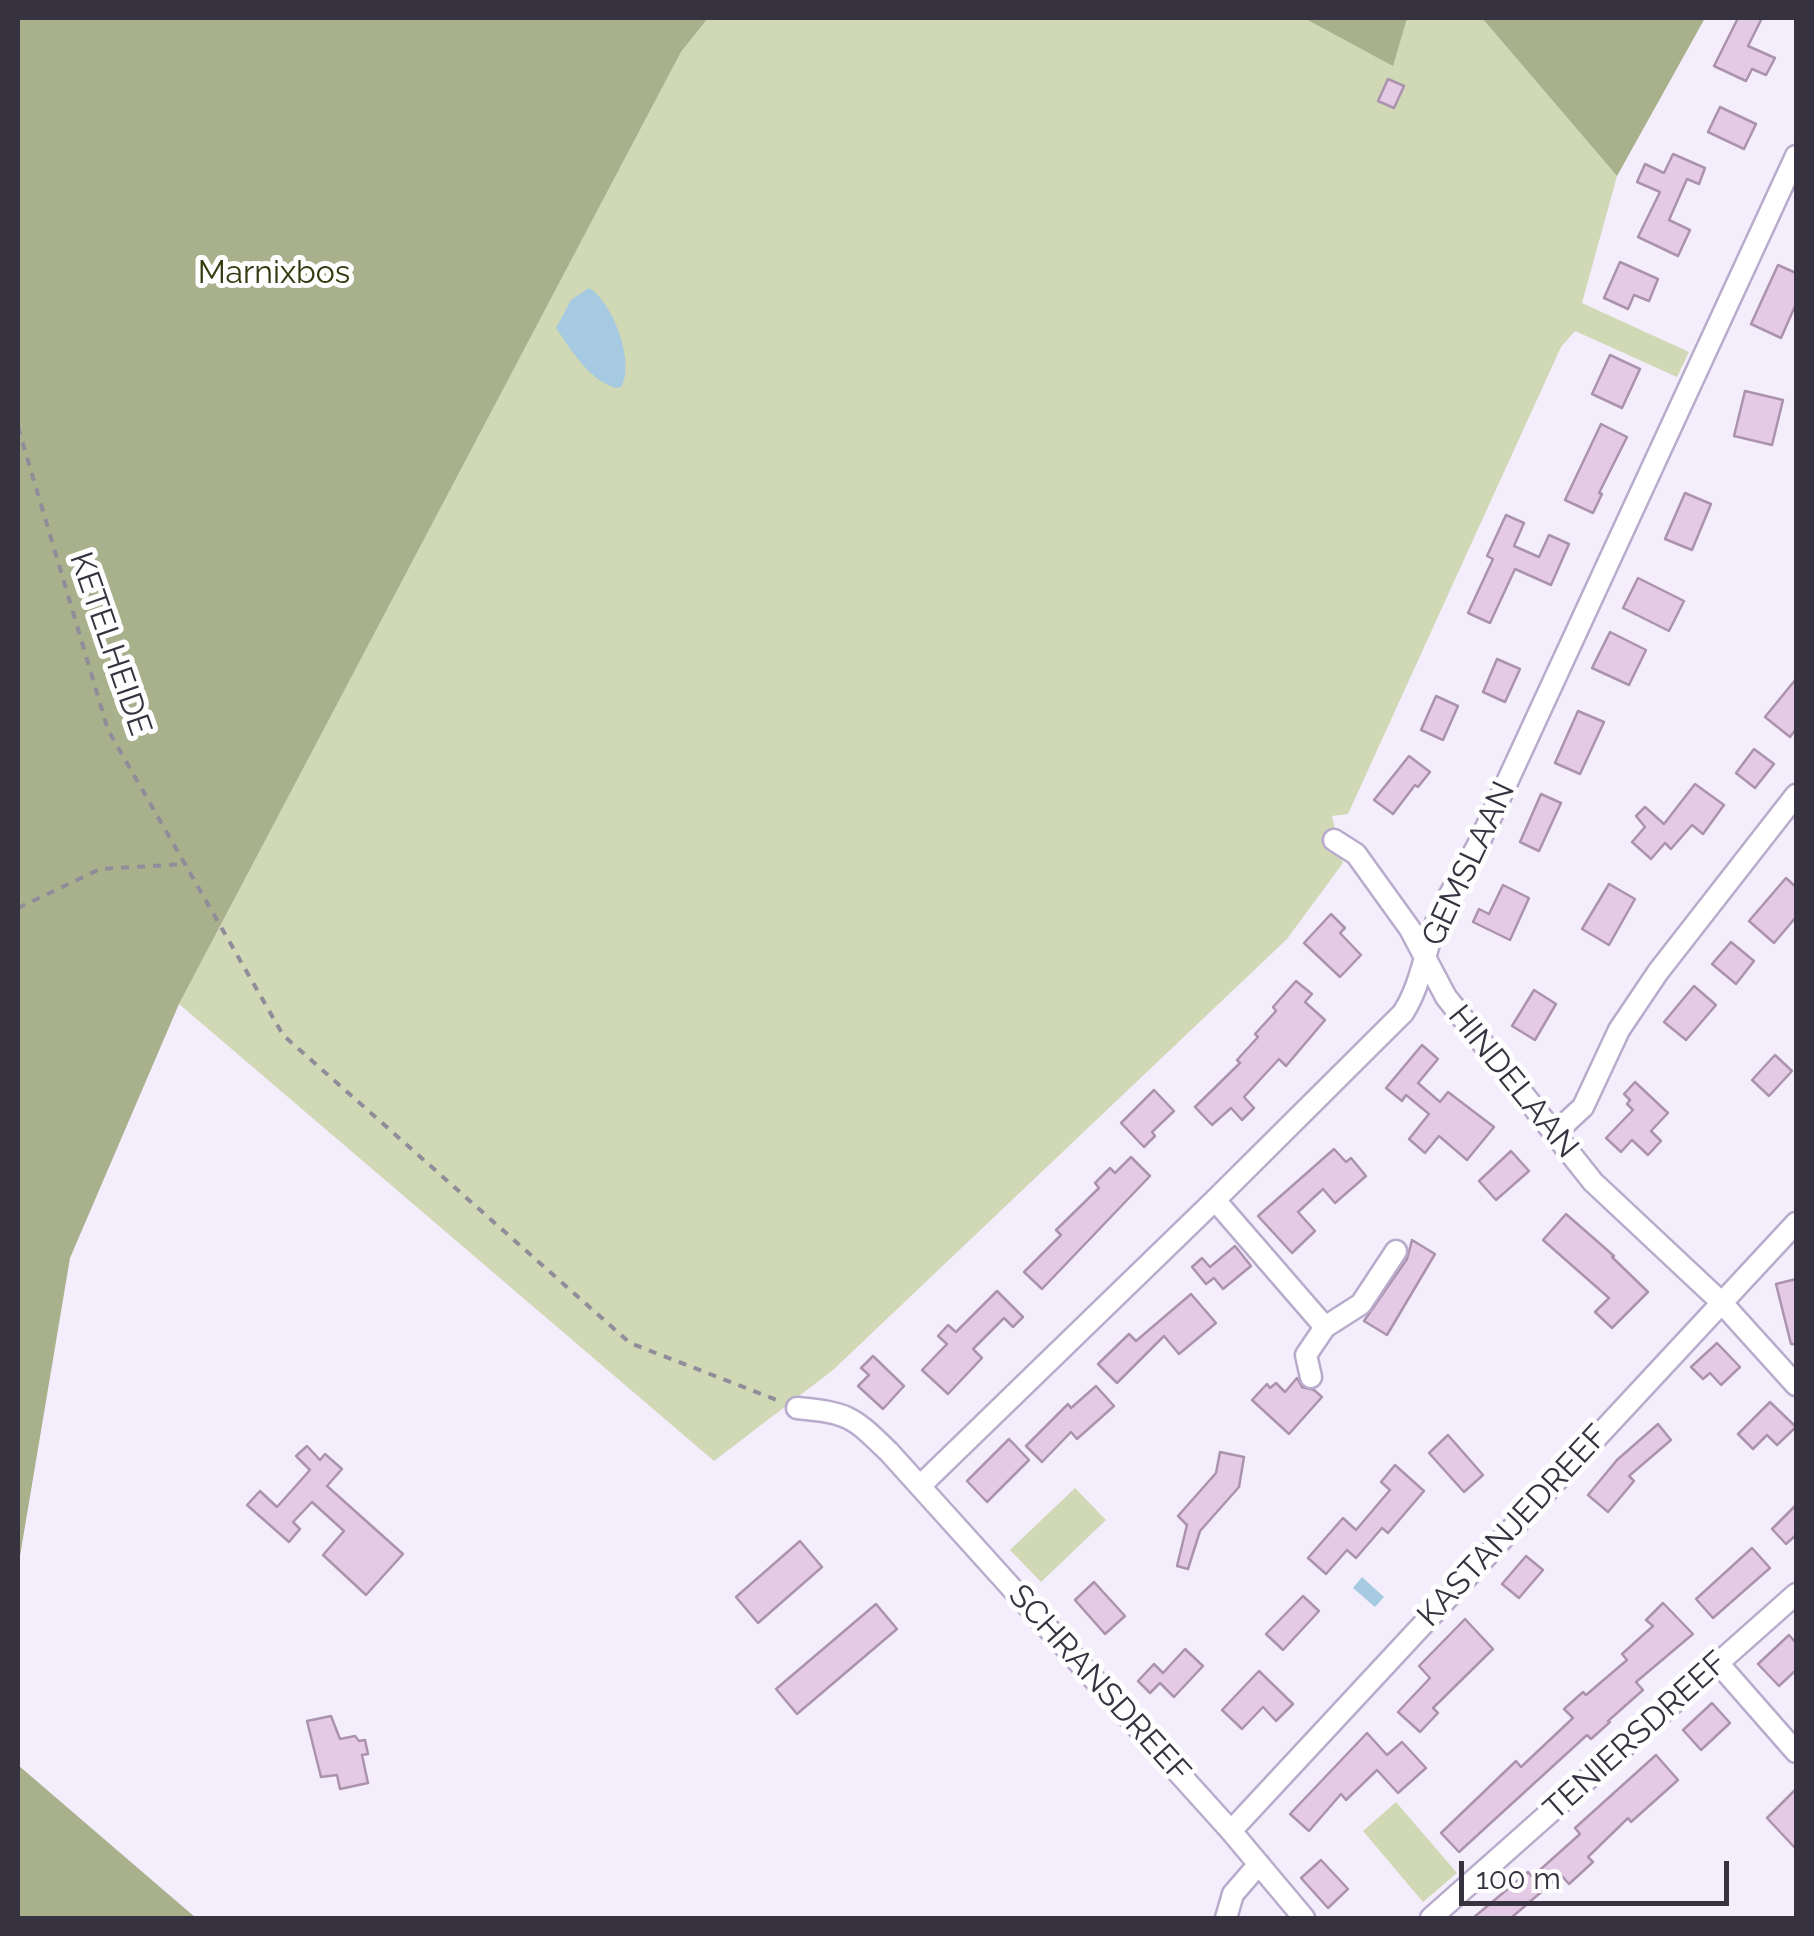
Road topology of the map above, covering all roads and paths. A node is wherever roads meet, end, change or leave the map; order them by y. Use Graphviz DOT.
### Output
graph roads {
  1 [pos="1796,156"];
  2 [pos="18,427"];
  3 [pos="1796,795"];
  4 [pos="1334,840"];
  5 [pos="188,864"];
  6 [pos="18,908"];
  7 [pos="1424,956"];
  8 [pos="1555,1133"];
  9 [pos="1216,1200"];
  10 [pos="1796,1222"];
  11 [pos="1396,1251"];
  12 [pos="1721,1302"];
  13 [pos="1325,1327"];
  14 [pos="1311,1377"];
  15 [pos="1796,1385"];
  16 [pos="796,1408"];
  17 [pos="920,1486"];
  18 [pos="1796,1594"];
  19 [pos="1718,1663"];
  20 [pos="1796,1752"];
  21 [pos="1231,1831"];
  22 [pos="1258,1864"];
  23 [pos="1226,1918"];
  24 [pos="1304,1918"];
  25 [pos="1431,1918"];
  1 -- 7 [label="street, GEMSLAAN"];
  2 -- 5 [label="path, KETELHEIDE"];
  3 -- 8 [label="street"];
  4 -- 7 [label="street, HINDELAAN"];
  5 -- 6 [label="path"];
  5 -- 16 [label="path, KETELHEIDE"];
  7 -- 8 [label="street, HINDELAAN"];
  7 -- 9 [label="street, GEMSLAAN"];
  8 -- 12 [label="street, HINDELAAN"];
  9 -- 13 [label="street"];
  9 -- 17 [label="street, GEMSLAAN"];
  10 -- 12 [label="street, KASTANJEDREEF"];
  11 -- 13 [label="street"];
  12 -- 15 [label="street, HINDELAAN"];
  12 -- 21 [label="street, KASTANJEDREEF"];
  13 -- 14 [label="street"];
  16 -- 17 [label="street, SCHRANSDREEF"];
  17 -- 21 [label="street, SCHRANSDREEF"];
  18 -- 19 [label="street, TENIERSDREEF"];
  19 -- 20 [label="street"];
  19 -- 25 [label="street, TENIERSDREEF"];
  21 -- 22 [label="street, SCHRANSDREEF"];
  22 -- 23 [label="street"];
  22 -- 24 [label="street, SCHRANSDREEF"];
}
